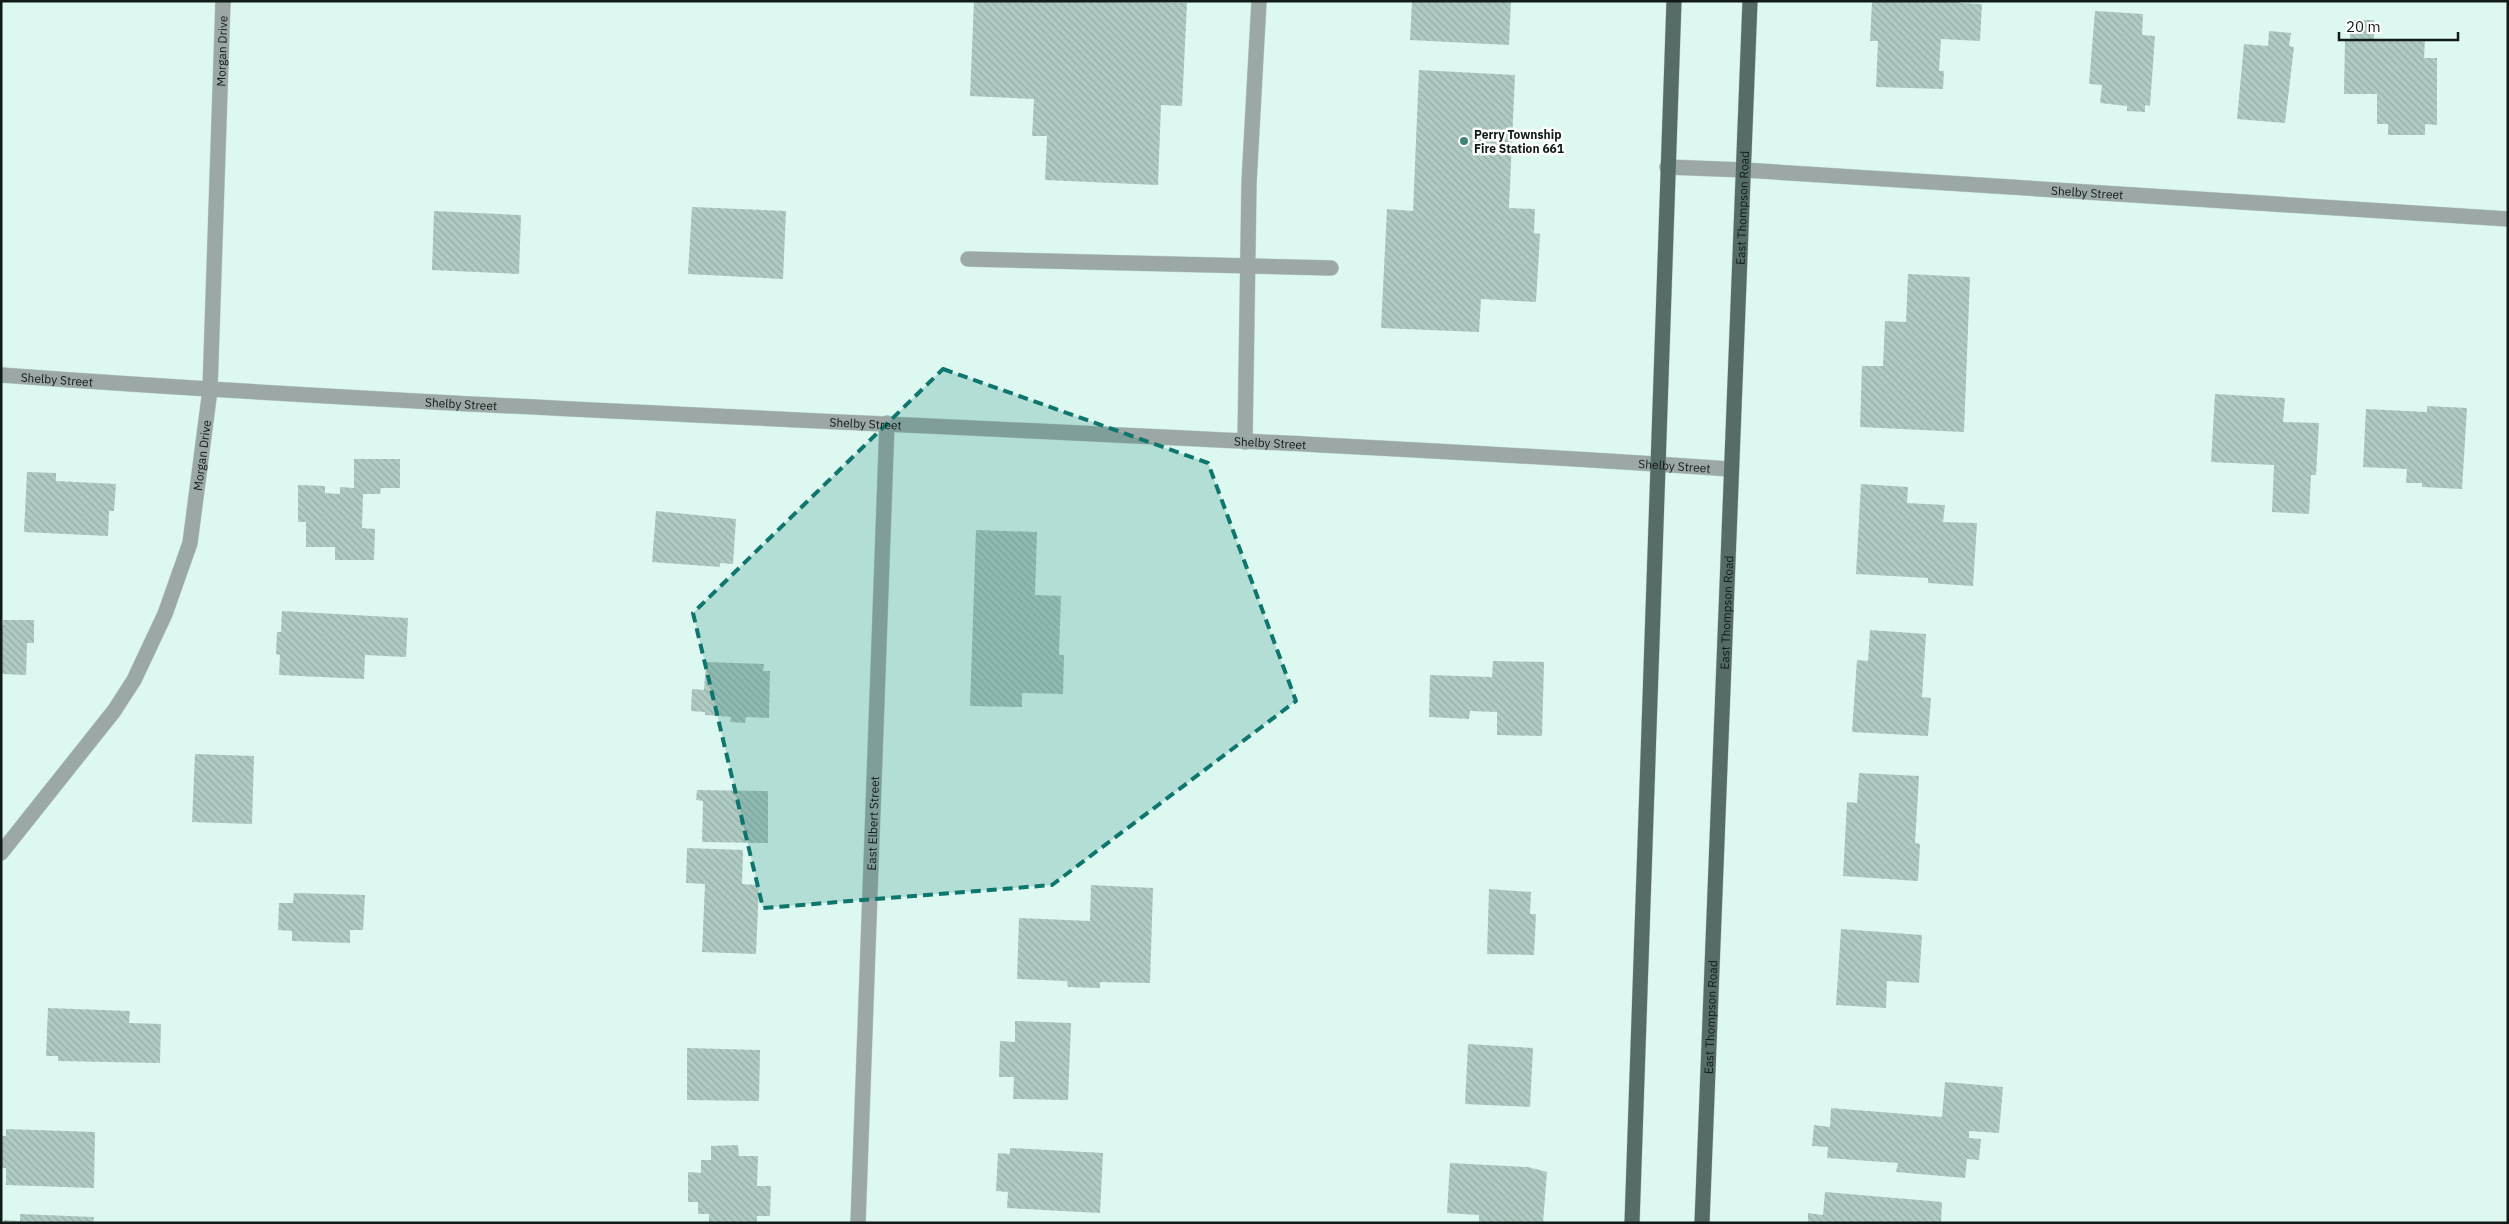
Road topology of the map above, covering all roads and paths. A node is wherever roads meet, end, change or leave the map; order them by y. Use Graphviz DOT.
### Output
graph roads {
  1 [pos="223,1"];
  2 [pos="1259,1"];
  3 [pos="1674,1"];
  4 [pos="1750,1"];
  5 [pos="1667,167"];
  6 [pos="1744,170"];
  7 [pos="2508,219"];
  8 [pos="968,259"];
  9 [pos="1247,266"];
  10 [pos="1331,268"];
  11 [pos="1,375"];
  12 [pos="210,390"];
  13 [pos="887,423"];
  14 [pos="1245,442"];
  15 [pos="1658,464"];
  16 [pos="1730,468"];
  17 [pos="1,853"];
  18 [pos="858,1223"];
  19 [pos="1632,1223"];
  20 [pos="1702,1223"];
  1 -- 12 [label="street, Morgan Drive"];
  2 -- 9 [label="street"];
  3 -- 5 [label="main road"];
  4 -- 6 [label="main road, East Thompson Road"];
  5 -- 6 [label="street, Shelby Street"];
  5 -- 15 [label="main road"];
  6 -- 7 [label="street, Shelby Street"];
  6 -- 16 [label="main road, East Thompson Road"];
  8 -- 9 [label="street"];
  9 -- 10 [label="street"];
  9 -- 14 [label="street"];
  11 -- 12 [label="street, Shelby Street"];
  12 -- 13 [label="street, Shelby Street"];
  12 -- 17 [label="street, Morgan Drive"];
  13 -- 14 [label="street, Shelby Street"];
  13 -- 18 [label="street, East Elbert Street"];
  14 -- 15 [label="street, Shelby Street"];
  15 -- 16 [label="street, Shelby Street"];
  15 -- 19 [label="main road"];
  16 -- 20 [label="main road, East Thompson Road"];
}
